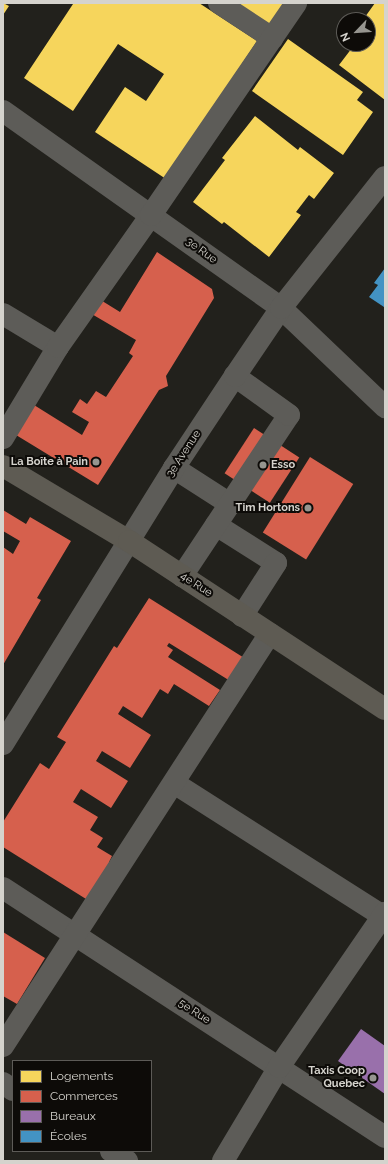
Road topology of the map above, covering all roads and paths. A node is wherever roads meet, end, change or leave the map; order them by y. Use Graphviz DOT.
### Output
graph roads {
  1 [pos="220,3"];
  2 [pos="296,3"];
  3 [pos="272,38"];
  4 [pos="3,111"];
  5 [pos="385,177"];
  6 [pos="151,215"];
  7 [pos="281,308"];
  8 [pos="3,314"];
  9 [pos="58,347"];
  10 [pos="235,376"];
  11 [pos="385,407"];
  12 [pos="3,438"];
  13 [pos="3,466"];
  14 [pos="174,468"];
  15 [pos="230,504"];
  16 [pos="216,524"];
  17 [pos="129,541"];
  18 [pos="182,576"];
  19 [pos="242,616"];
  20 [pos="270,634"];
  21 [pos="385,709"];
  22 [pos="3,744"];
  23 [pos="174,783"];
  24 [pos="3,888"];
  25 [pos="384,914"];
  26 [pos="76,934"];
  27 [pos="3,1046"];
  28 [pos="279,1068"];
  29 [pos="3,1084"];
  30 [pos="12,1089"];
  31 [pos="385,1137"];
  32 [pos="113,1152"];
  33 [pos="127,1161"];
  34 [pos="222,1161"];
  1 -- 3 [label="street"];
  2 -- 3 [label="street"];
  3 -- 6 [label="street"];
  4 -- 6 [label="street, 3e Rue"];
  5 -- 7 [label="street, 3e Avenue"];
  6 -- 7 [label="street, 3e Rue"];
  6 -- 9 [label="street"];
  7 -- 10 [label="street, 3e Avenue"];
  7 -- 11 [label="street, 3e Rue"];
  8 -- 9 [label="street"];
  9 -- 12 [label="street"];
  10 -- 14 [label="street, 3e Avenue"];
  10 -- 15 [label="street"];
  13 -- 17 [label="main road, 4e Rue"];
  14 -- 15 [label="street"];
  14 -- 17 [label="street, 3e Avenue"];
  15 -- 16 [label="street"];
  16 -- 18 [label="street"];
  16 -- 19 [label="street"];
  17 -- 18 [label="main road, 4e Rue"];
  17 -- 22 [label="street, 3e Avenue"];
  18 -- 19 [label="main road, 4e Rue"];
  19 -- 20 [label="main road, 4e Rue"];
  20 -- 21 [label="main road, 4e Rue"];
  20 -- 23 [label="street"];
  23 -- 25 [label="street"];
  23 -- 26 [label="street"];
  24 -- 26 [label="street, 5e Rue"];
  25 -- 28 [label="street"];
  26 -- 27 [label="street"];
  26 -- 28 [label="street, 5e Rue"];
  28 -- 31 [label="street, 5e Rue"];
  28 -- 34 [label="street"];
  29 -- 30 [label="street"];
  32 -- 33 [label="street"];
}
